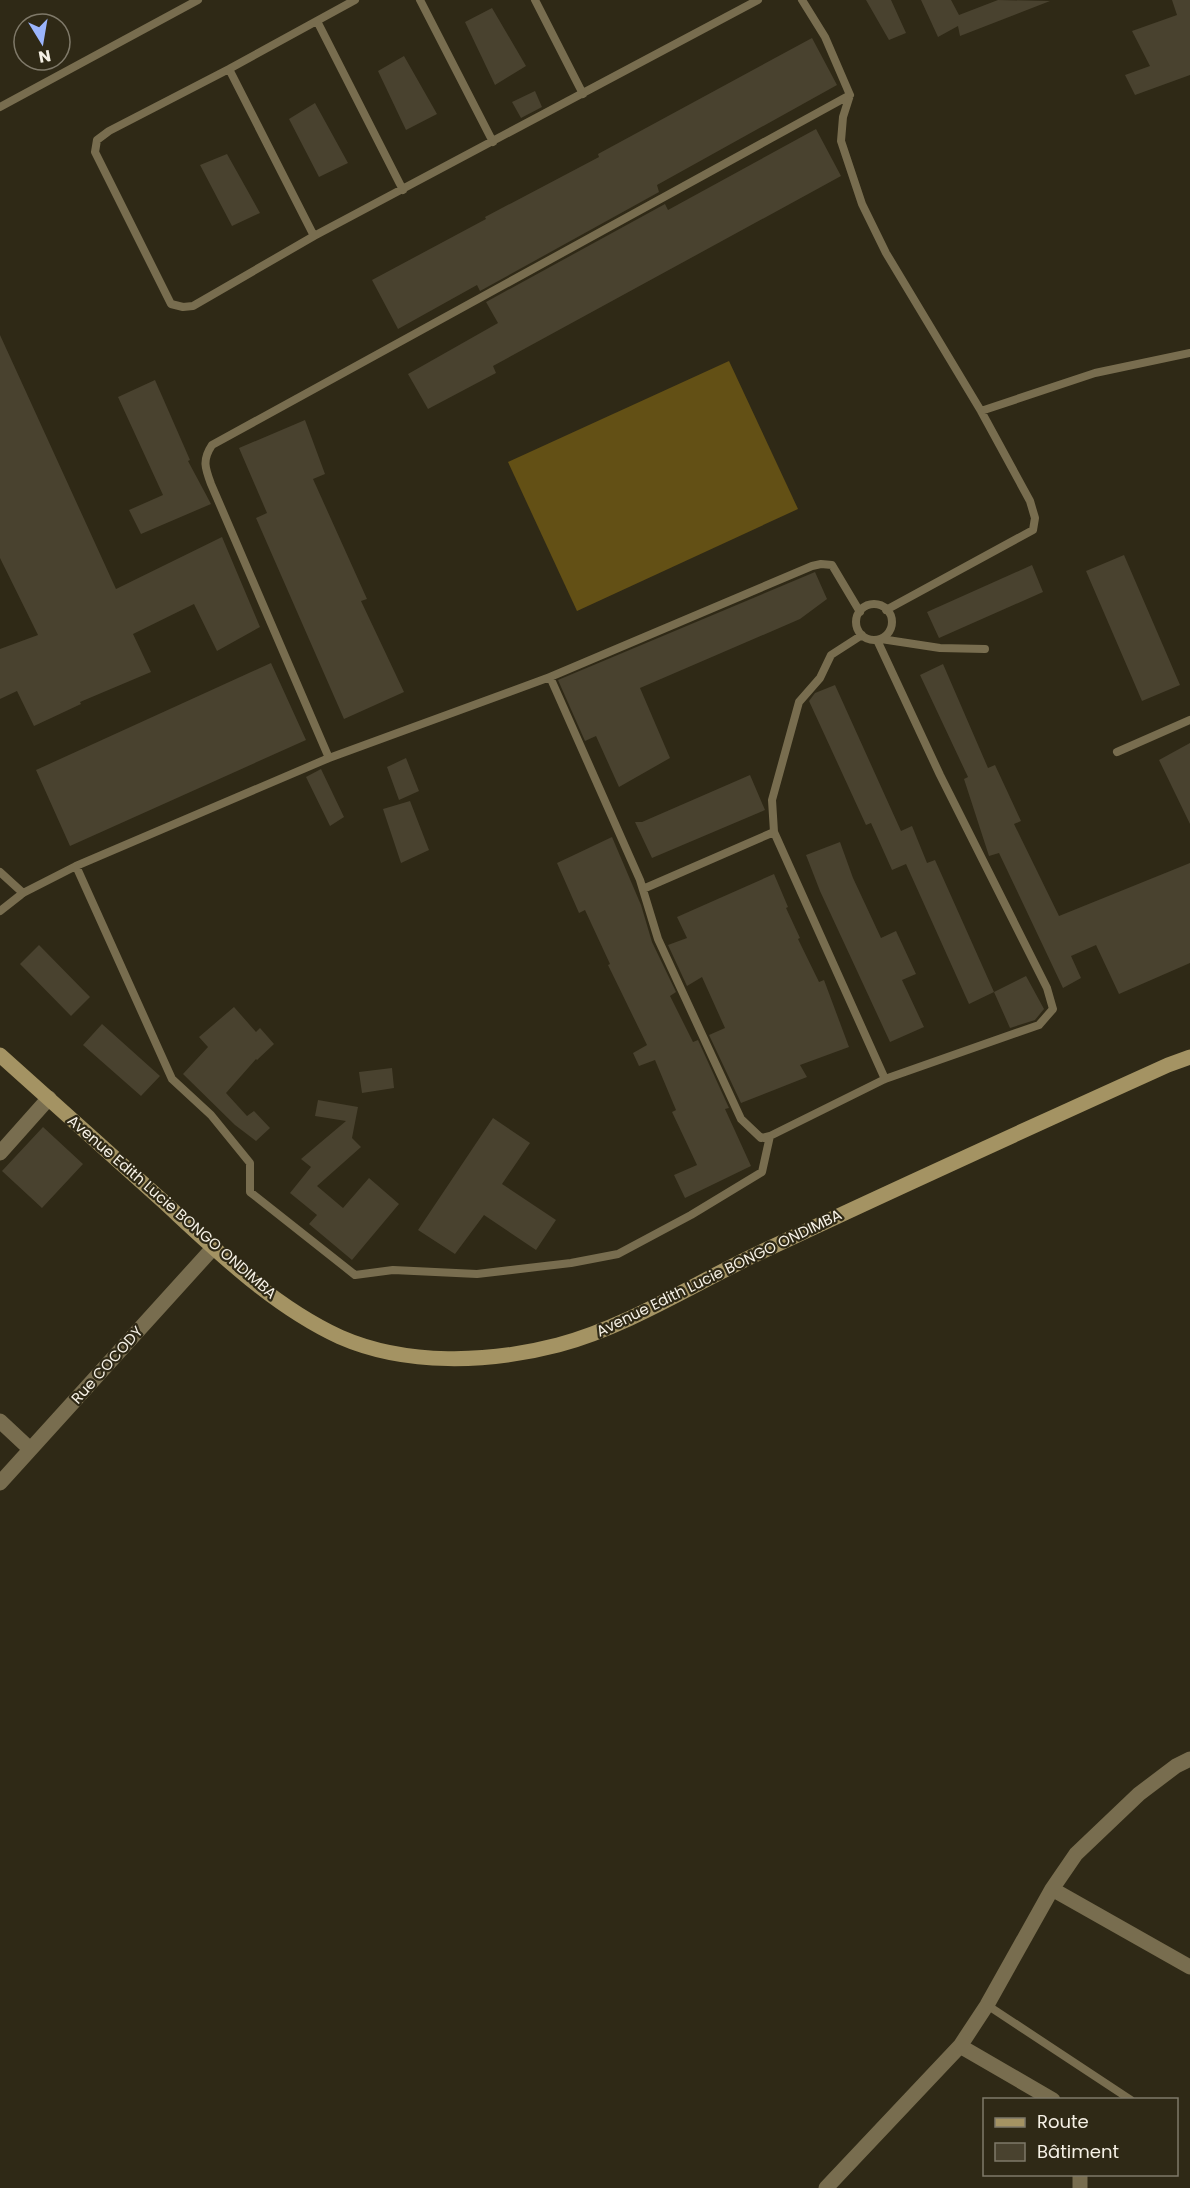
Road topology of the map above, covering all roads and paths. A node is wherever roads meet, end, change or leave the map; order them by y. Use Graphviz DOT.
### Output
graph roads {
  1 [pos="198,0"];
  2 [pos="355,0"];
  3 [pos="420,0"];
  4 [pos="535,0"];
  5 [pos="758,0"];
  6 [pos="802,0"];
  7 [pos="317,21"];
  8 [pos="229,69"];
  9 [pos="583,94"];
  10 [pos="850,95"];
  11 [pos="0,107"];
  12 [pos="493,142"];
  13 [pos="404,190"];
  14 [pos="314,236"];
  15 [pos="1190,353"];
  16 [pos="981,411"];
  17 [pos="886,610"];
  18 [pos="860,612"];
  19 [pos="862,635"];
  20 [pos="879,639"];
  21 [pos="985,650"];
  22 [pos="550,677"];
  23 [pos="1190,720"];
  24 [pos="1117,752"];
  25 [pos="329,758"];
  26 [pos="774,832"];
  27 [pos="76,866"];
  28 [pos="0,872"];
  29 [pos="642,889"];
  30 [pos="23,893"];
  31 [pos="0,910"];
  32 [pos="0,1055"];
  33 [pos="1190,1057"];
  34 [pos="885,1079"];
  35 [pos="49,1098"];
  36 [pos="770,1136"];
  37 [pos="0,1153"];
  38 [pos="213,1248"];
  39 [pos="0,1421"];
  40 [pos="30,1449"];
  41 [pos="0,1483"];
  42 [pos="1190,1759"];
  43 [pos="1052,1889"];
  44 [pos="1190,1967"];
  45 [pos="987,2005"];
  46 [pos="960,2046"];
  47 [pos="1050,2098"];
  48 [pos="1128,2098"];
  49 [pos="826,2188"];
  1 -- 11 [label="lane"];
  2 -- 7 [label="lane"];
  3 -- 12 [label="lane"];
  4 -- 9 [label="lane"];
  5 -- 9 [label="lane"];
  6 -- 10 [label="lane"];
  7 -- 8 [label="lane"];
  7 -- 13 [label="lane"];
  8 -- 14 [label="lane"];
  8 -- 14 [label="lane"];
  9 -- 12 [label="lane"];
  10 -- 16 [label="lane"];
  10 -- 25 [label="lane"];
  12 -- 13 [label="lane"];
  13 -- 14 [label="lane"];
  15 -- 16 [label="lane"];
  16 -- 17 [label="lane"];
  17 -- 18 [label="lane"];
  17 -- 20 [label="lane"];
  18 -- 19 [label="lane"];
  18 -- 22 [label="lane"];
  19 -- 20 [label="lane"];
  19 -- 26 [label="lane"];
  20 -- 21 [label="lane"];
  20 -- 34 [label="lane"];
  22 -- 25 [label="lane"];
  22 -- 29 [label="lane"];
  23 -- 24 [label="lane"];
  25 -- 27 [label="lane"];
  26 -- 29 [label="lane"];
  26 -- 34 [label="lane"];
  27 -- 30 [label="lane"];
  27 -- 36 [label="lane"];
  28 -- 30 [label="lane"];
  29 -- 36 [label="lane"];
  30 -- 31 [label="lane"];
  32 -- 35 [label="main road, Avenue Edith Lucie BONGO ONDIMBA"];
  33 -- 38 [label="main road, Avenue Edith Lucie BONGO ONDIMBA"];
  34 -- 36 [label="lane"];
  35 -- 37 [label="street"];
  35 -- 38 [label="main road, Avenue Edith Lucie BONGO ONDIMBA"];
  38 -- 40 [label="street, Rue COCODY"];
  39 -- 40 [label="street"];
  40 -- 41 [label="street, Rue COCODY"];
  42 -- 43 [label="street"];
  43 -- 44 [label="street"];
  43 -- 45 [label="street"];
  45 -- 46 [label="street"];
  45 -- 48 [label="lane"];
  46 -- 47 [label="street"];
  46 -- 49 [label="street"];
}
